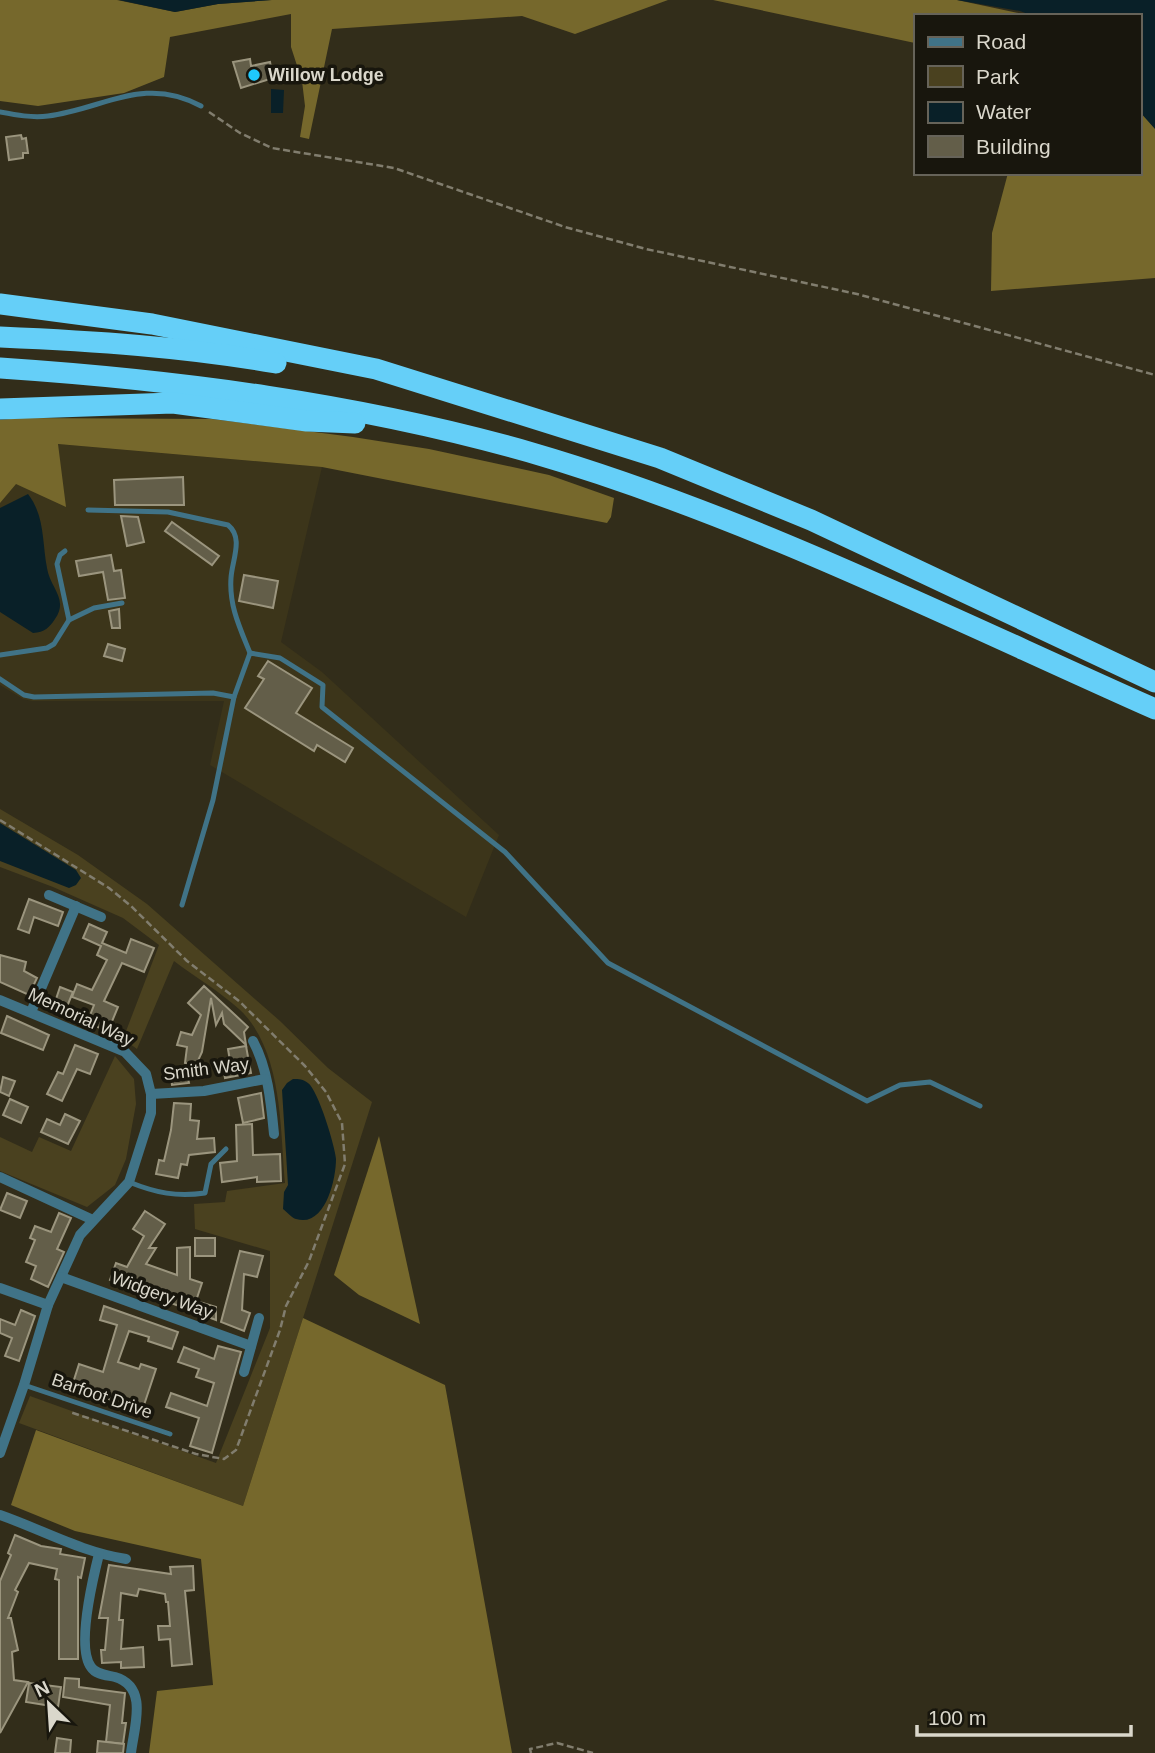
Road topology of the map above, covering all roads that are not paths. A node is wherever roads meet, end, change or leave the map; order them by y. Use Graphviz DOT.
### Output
graph roads {
  1 [pos="201,106"];
  2 [pos="0,112"];
  3 [pos="0,304"];
  4 [pos="0,337"];
  5 [pos="0,368"];
  6 [pos="462,394"];
  7 [pos="0,410"];
  8 [pos="427,425"];
  9 [pos="88,510"];
  10 [pos="65,551"];
  11 [pos="122,603"];
  12 [pos="69,620"];
  13 [pos="250,653"];
  14 [pos="0,654"];
  15 [pos="0,679"];
  16 [pos="1155,681"];
  17 [pos="234,697"];
  18 [pos="1155,709"];
  19 [pos="50,895"];
  20 [pos="182,905"];
  21 [pos="76,906"];
  22 [pos="101,918"];
  23 [pos="0,1000"];
  24 [pos="31,1012"];
  25 [pos="253,1041"];
  26 [pos="265,1079"];
  27 [pos="151,1094"];
  28 [pos="980,1106"];
  29 [pos="274,1134"];
  30 [pos="226,1149"];
  31 [pos="0,1177"];
  32 [pos="129,1182"];
  33 [pos="93,1220"];
  34 [pos="61,1277"];
  35 [pos="0,1288"];
  36 [pos="48,1305"];
  37 [pos="259,1318"];
  38 [pos="251,1346"];
  39 [pos="244,1372"];
  40 [pos="24,1385"];
  41 [pos="170,1434"];
  42 [pos="0,1453"];
  43 [pos="0,1515"];
  44 [pos="99,1554"];
  45 [pos="126,1559"];
  46 [pos="131,1753"];
  1 -- 2 [label="lane"];
  3 -- 6 [label="highway"];
  4 -- 6 [label="highway"];
  5 -- 8 [label="highway"];
  6 -- 16 [label="highway"];
  7 -- 8 [label="highway"];
  8 -- 18 [label="highway"];
  9 -- 13 [label="lane"];
  10 -- 12 [label="lane"];
  11 -- 12 [label="lane"];
  12 -- 14 [label="lane"];
  13 -- 17 [label="lane"];
  13 -- 28 [label="lane"];
  15 -- 17 [label="lane"];
  17 -- 20 [label="lane"];
  19 -- 21 [label="street"];
  21 -- 22 [label="street"];
  21 -- 24 [label="street"];
  23 -- 24 [label="street, Memorial Way"];
  24 -- 27 [label="street, Memorial Way"];
  25 -- 26 [label="street, Smith Way"];
  26 -- 27 [label="street, Smith Way"];
  26 -- 29 [label="street, Smith Way"];
  27 -- 32 [label="street"];
  30 -- 32 [label="lane"];
  31 -- 33 [label="street"];
  32 -- 33 [label="street"];
  33 -- 34 [label="street"];
  34 -- 36 [label="street"];
  34 -- 38 [label="street, Widgery Way"];
  35 -- 36 [label="street"];
  36 -- 40 [label="street"];
  37 -- 38 [label="street"];
  38 -- 39 [label="street"];
  40 -- 41 [label="lane, Barfoot Drive"];
  40 -- 42 [label="street"];
  43 -- 44 [label="street"];
  44 -- 45 [label="street"];
  44 -- 46 [label="street"];
}
